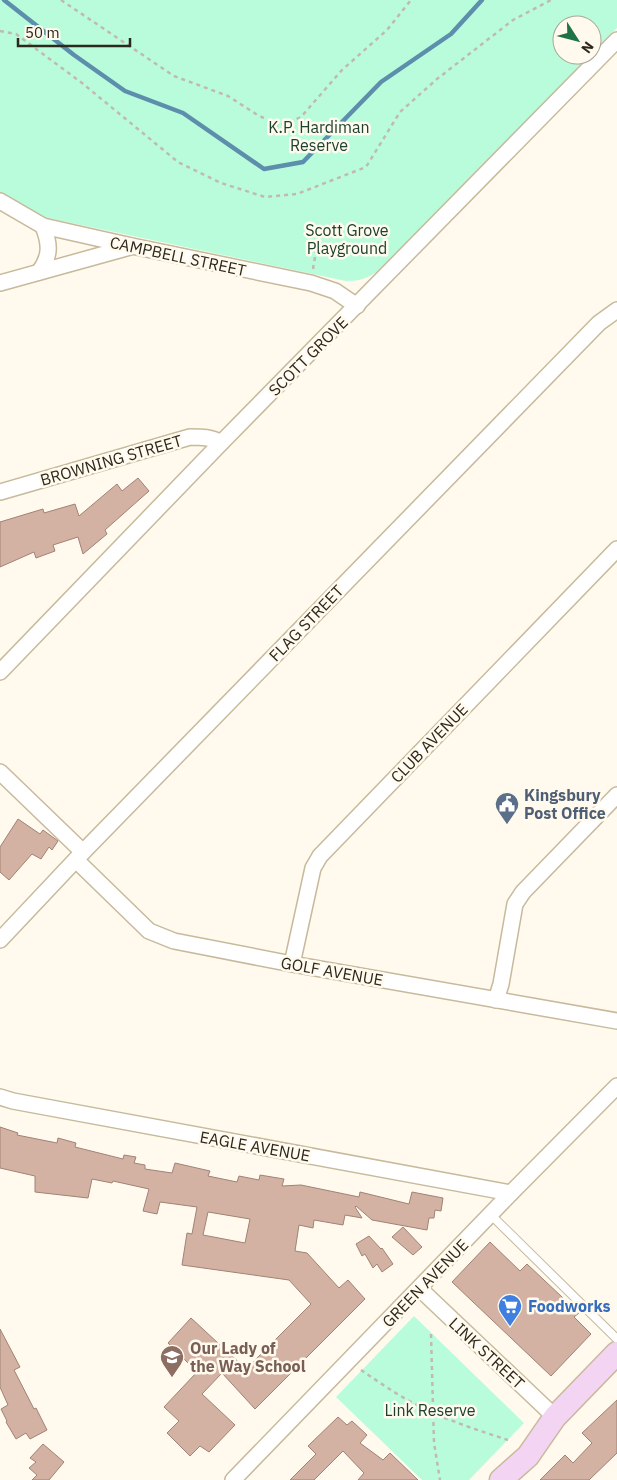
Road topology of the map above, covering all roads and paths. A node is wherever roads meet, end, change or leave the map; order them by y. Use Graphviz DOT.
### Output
graph roads {
  1 [pos="61,0"];
  2 [pos="411,0"];
  3 [pos="551,0"];
  4 [pos="0,31"];
  5 [pos="617,40"];
  6 [pos="0,201"];
  7 [pos="43,226"];
  8 [pos="317,245"];
  9 [pos="132,246"];
  10 [pos="39,272"];
  11 [pos="0,283"];
  12 [pos="311,283"];
  13 [pos="357,306"];
  14 [pos="616,310"];
  15 [pos="221,443"];
  16 [pos="0,492"];
  17 [pos="617,549"];
  18 [pos="0,672"];
  19 [pos="0,772"];
  20 [pos="617,796"];
  21 [pos="79,856"];
  22 [pos="0,940"];
  23 [pos="292,964"];
  24 [pos="496,1000"];
  25 [pos="617,1021"];
  26 [pos="617,1086"];
  27 [pos="0,1097"];
  28 [pos="511,1193"];
  29 [pos="490,1214"];
  30 [pos="420,1289"];
  31 [pos="431,1334"];
  32 [pos="617,1339"];
  33 [pos="615,1361"];
  34 [pos="361,1370"];
  35 [pos="434,1413"];
  36 [pos="555,1418"];
  37 [pos="508,1440"];
  38 [pos="233,1480"];
  39 [pos="440,1480"];
  40 [pos="487,1480"];
  41 [pos="501,1480"];
  1 -- 2 [label="path"];
  3 -- 4 [label="path"];
  5 -- 13 [label="street, SCOTT GROVE"];
  6 -- 7 [label="street, CAMPBELL STREET"];
  7 -- 9 [label="street, CAMPBELL STREET"];
  7 -- 10 [label="street"];
  8 -- 12 [label="path"];
  9 -- 10 [label="street"];
  9 -- 12 [label="street, CAMPBELL STREET"];
  10 -- 11 [label="street"];
  12 -- 13 [label="street, CAMPBELL STREET"];
  13 -- 15 [label="street, SCOTT GROVE"];
  14 -- 21 [label="street, FLAG STREET"];
  15 -- 16 [label="street, BROWNING STREET"];
  15 -- 18 [label="street, SCOTT GROVE"];
  17 -- 23 [label="street, CLUB AVENUE"];
  19 -- 21 [label="street, GOLF AVENUE"];
  20 -- 24 [label="street"];
  21 -- 22 [label="street, FLAG STREET"];
  21 -- 23 [label="street, GOLF AVENUE"];
  23 -- 24 [label="street, GOLF AVENUE"];
  24 -- 25 [label="street, GOLF AVENUE"];
  26 -- 28 [label="street, GREEN AVENUE"];
  27 -- 28 [label="street, EAGLE AVENUE"];
  28 -- 29 [label="street, GREEN AVENUE"];
  29 -- 30 [label="street, GREEN AVENUE"];
  29 -- 32 [label="lane"];
  30 -- 36 [label="street, LINK STREET"];
  30 -- 38 [label="street, GREEN AVENUE"];
  31 -- 35 [label="path"];
  33 -- 36 [label="main road"];
  34 -- 35 [label="path"];
  35 -- 37 [label="path"];
  35 -- 39 [label="path"];
  36 -- 40 [label="main road"];
  36 -- 41 [label="main road"];
}
